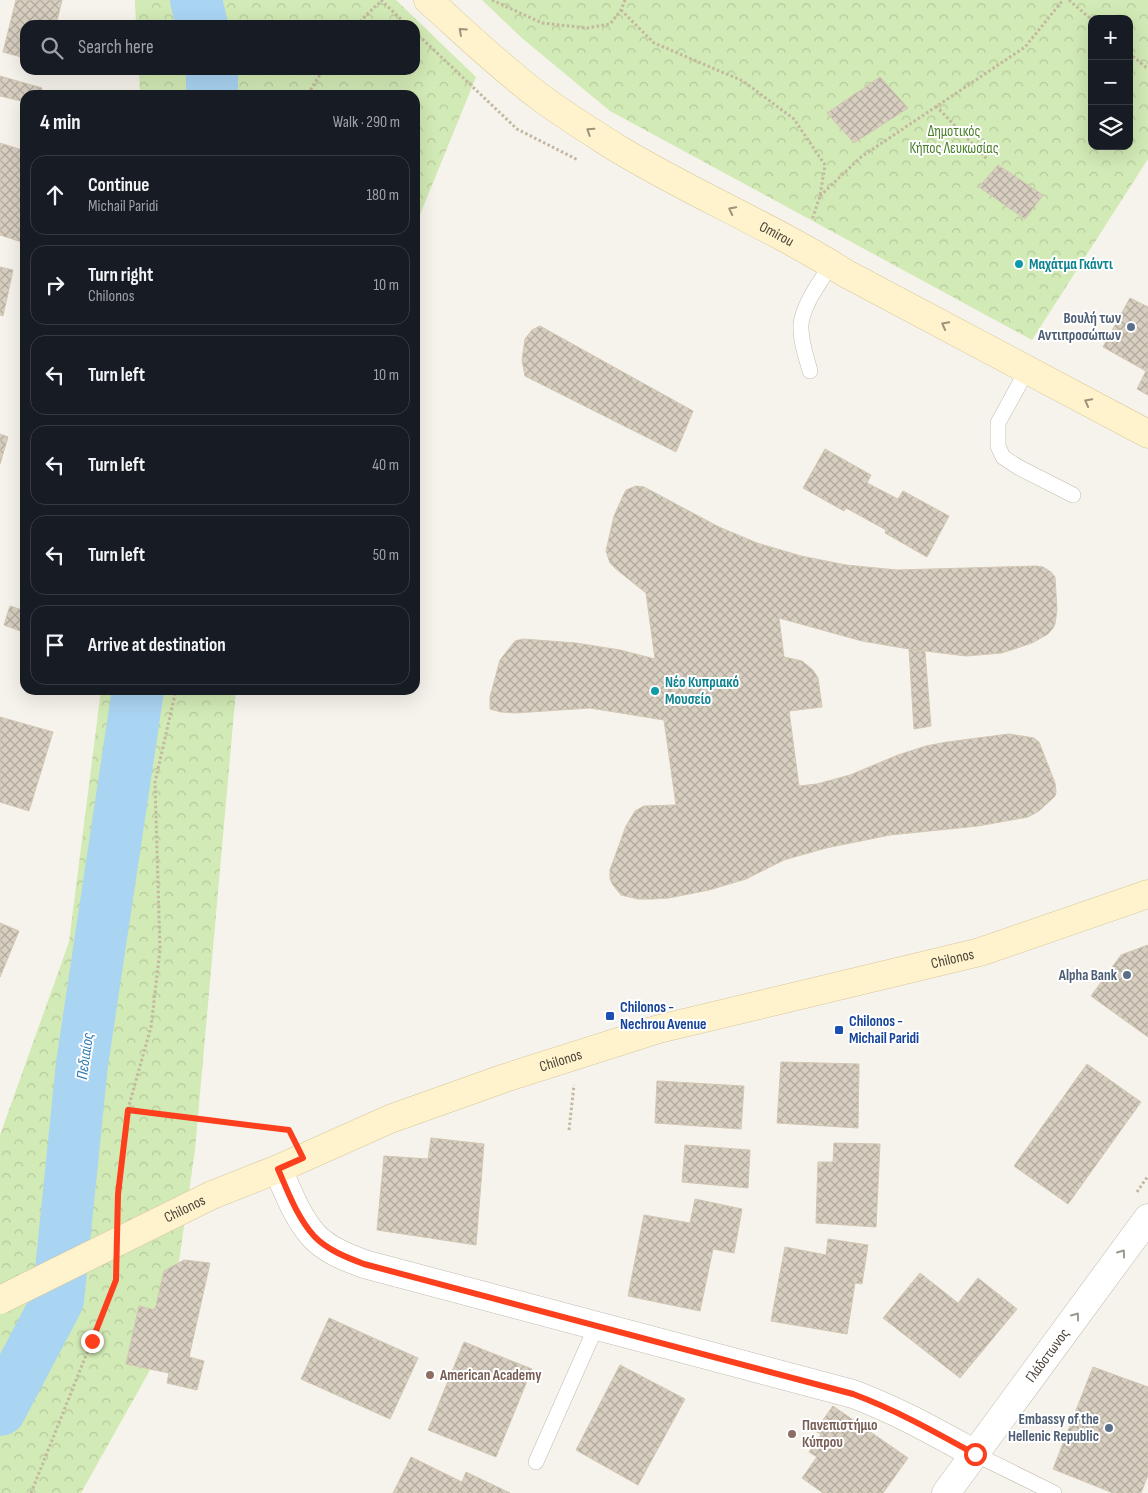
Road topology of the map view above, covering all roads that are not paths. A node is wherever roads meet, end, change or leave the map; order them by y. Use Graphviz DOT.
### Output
graph roads {
  1 [pos="428,0"];
  2 [pos="831,264"];
  3 [pos="1027,370"];
  4 [pos="810,371"];
  5 [pos="1148,434"];
  6 [pos="1073,495"];
  7 [pos="1148,894"];
  8 [pos="278,1169"];
  9 [pos="1148,1218"];
  10 [pos="0,1300"];
  11 [pos="596,1327"];
  12 [pos="975,1454"];
  13 [pos="536,1462"];
  14 [pos="946,1493"];
  15 [pos="1054,1493"];
  2 -- 1 [label="main road, Omirou, one-way"];
  3 -- 2 [label="main road, Omirou, one-way"];
  2 -- 4 [label="lane"];
  5 -- 3 [label="main road, Omirou, one-way"];
  3 -- 6 [label="lane"];
  7 -- 8 [label="main road, Chilonos"];
  8 -- 10 [label="main road, Chilonos, bridge"];
  8 -- 11 [label="street"];
  12 -- 9 [label="street, Γλάδστωνος, one-way"];
  11 -- 12 [label="street"];
  11 -- 13 [label="lane"];
  12 -- 14 [label="street, Γλάδστωνος"];
  12 -- 15 [label="lane"];
}
